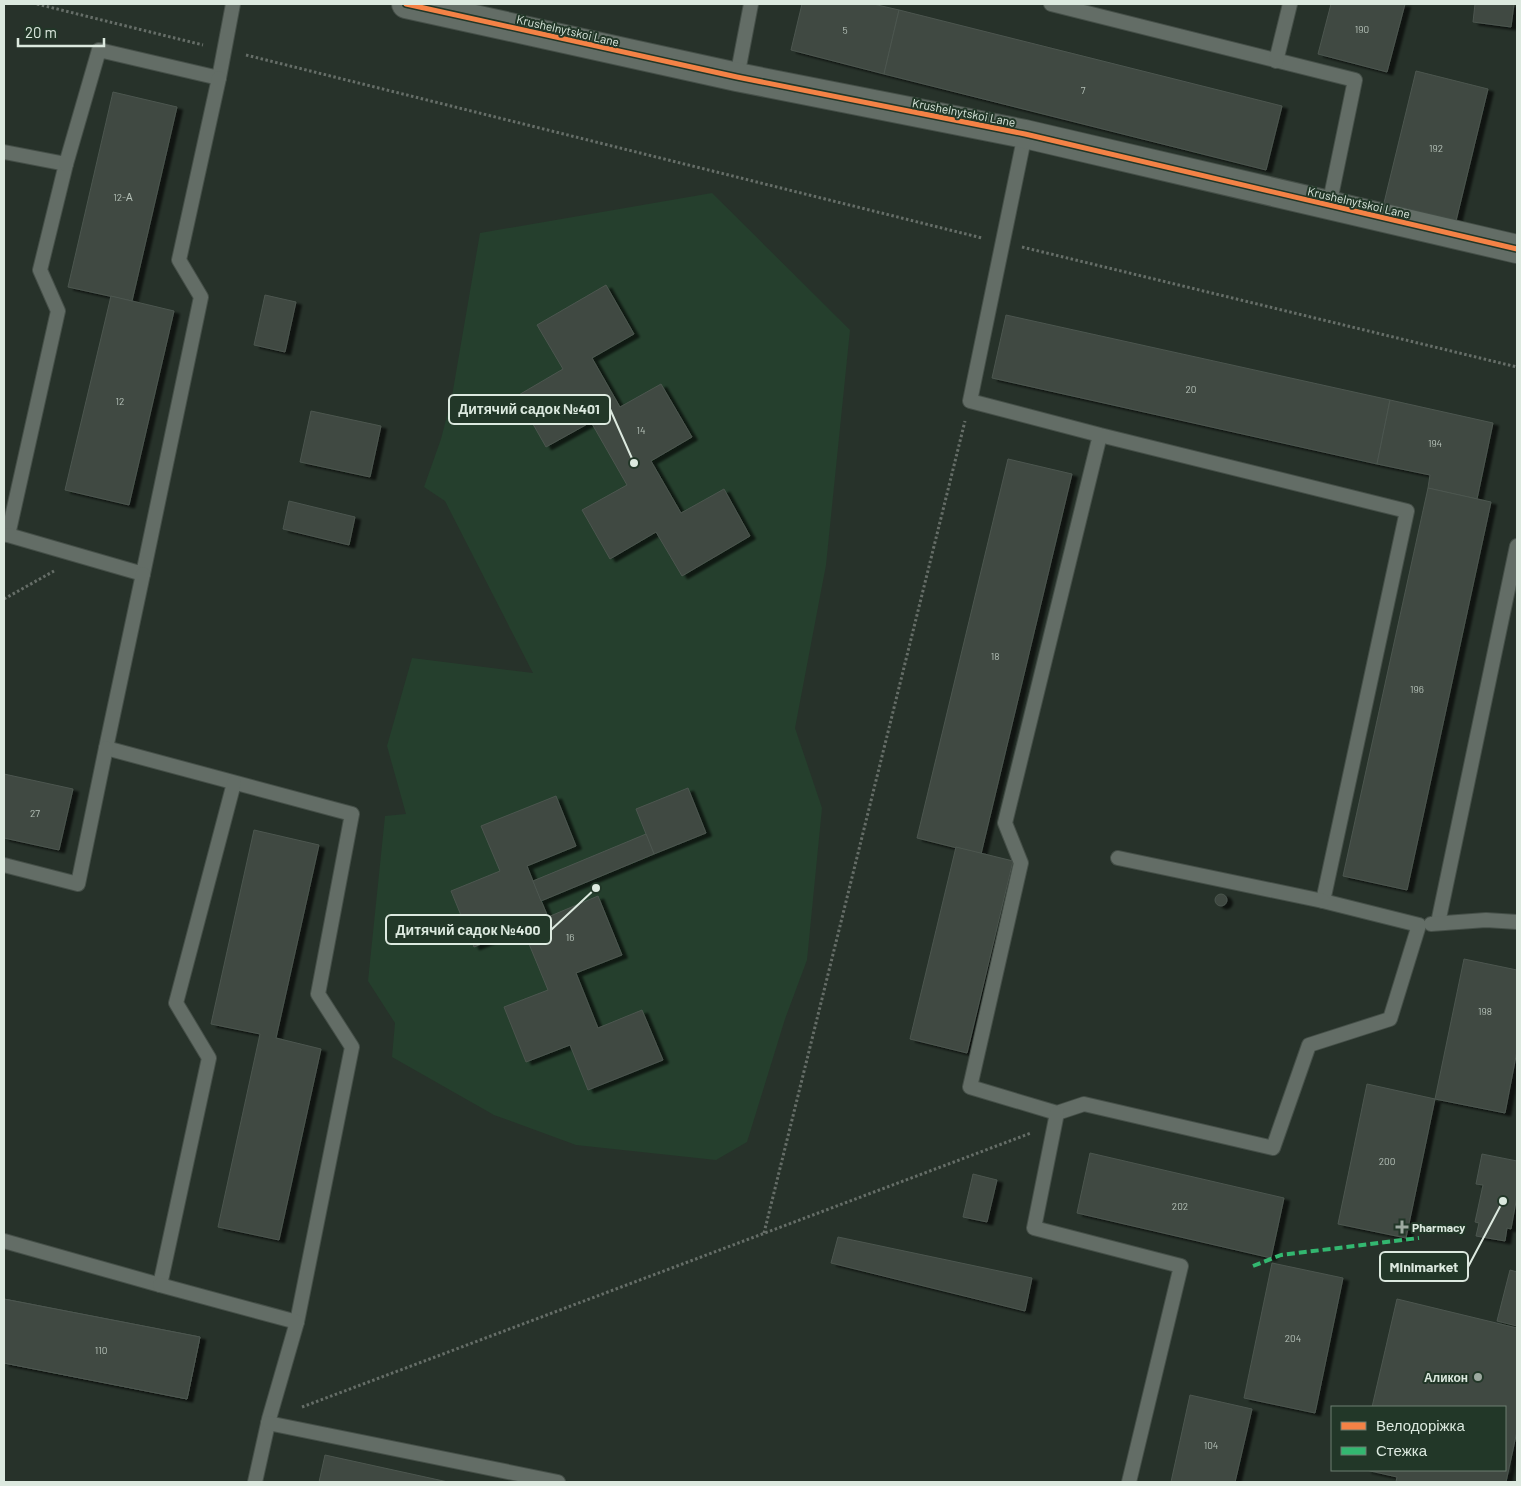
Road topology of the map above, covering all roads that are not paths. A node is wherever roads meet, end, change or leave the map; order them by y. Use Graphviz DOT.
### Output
graph roads {
  1 [pos="233,4"];
  2 [pos="406,4"];
  3 [pos="752,4"];
  4 [pos="1051,4"];
  5 [pos="1290,4"];
  6 [pos="1276,61"];
  7 [pos="737,77"];
  8 [pos="219,78"];
  9 [pos="1025,134"];
  10 [pos="4,152"];
  11 [pos="66,164"];
  12 [pos="1329,206"];
  13 [pos="1517,249"];
  14 [pos="1100,435"];
  15 [pos="6,535"];
  16 [pos="1517,546"];
  17 [pos="143,574"];
  18 [pos="106,748"];
  19 [pos="234,783"];
  20 [pos="1118,858"];
  21 [pos="4,865"];
  22 [pos="1323,901"];
  23 [pos="1517,922"];
  24 [pos="1438,923"];
  25 [pos="1419,924"];
  26 [pos="1056,1118"];
  27 [pos="4,1241"];
  28 [pos="160,1285"];
  29 [pos="297,1322"];
  30 [pos="269,1421"];
  31 [pos="255,1482"];
  32 [pos="558,1482"];
  33 [pos="1129,1482"];
  1 -- 8 [label="lane"];
  2 -- 7 [label="street, Krushelnytskoi Lane"];
  3 -- 7 [label="lane"];
  4 -- 6 [label="lane"];
  5 -- 6 [label="lane"];
  6 -- 12 [label="lane"];
  7 -- 9 [label="street, Krushelnytskoi Lane"];
  8 -- 11 [label="lane"];
  8 -- 17 [label="lane"];
  9 -- 12 [label="street, Krushelnytskoi Lane"];
  9 -- 14 [label="lane"];
  10 -- 11 [label="lane"];
  11 -- 15 [label="lane"];
  12 -- 13 [label="street, Krushelnytskoi Lane"];
  14 -- 22 [label="lane"];
  14 -- 26 [label="lane"];
  15 -- 17 [label="lane"];
  16 -- 24 [label="lane"];
  17 -- 18 [label="lane"];
  18 -- 19 [label="lane"];
  18 -- 21 [label="lane"];
  19 -- 28 [label="lane"];
  19 -- 29 [label="lane"];
  20 -- 22 [label="lane"];
  22 -- 25 [label="lane"];
  23 -- 24 [label="lane"];
  24 -- 25 [label="lane"];
  25 -- 26 [label="lane"];
  26 -- 33 [label="lane"];
  27 -- 28 [label="lane"];
  28 -- 29 [label="lane"];
  29 -- 30 [label="lane"];
  30 -- 31 [label="lane"];
  30 -- 32 [label="lane"];
}
